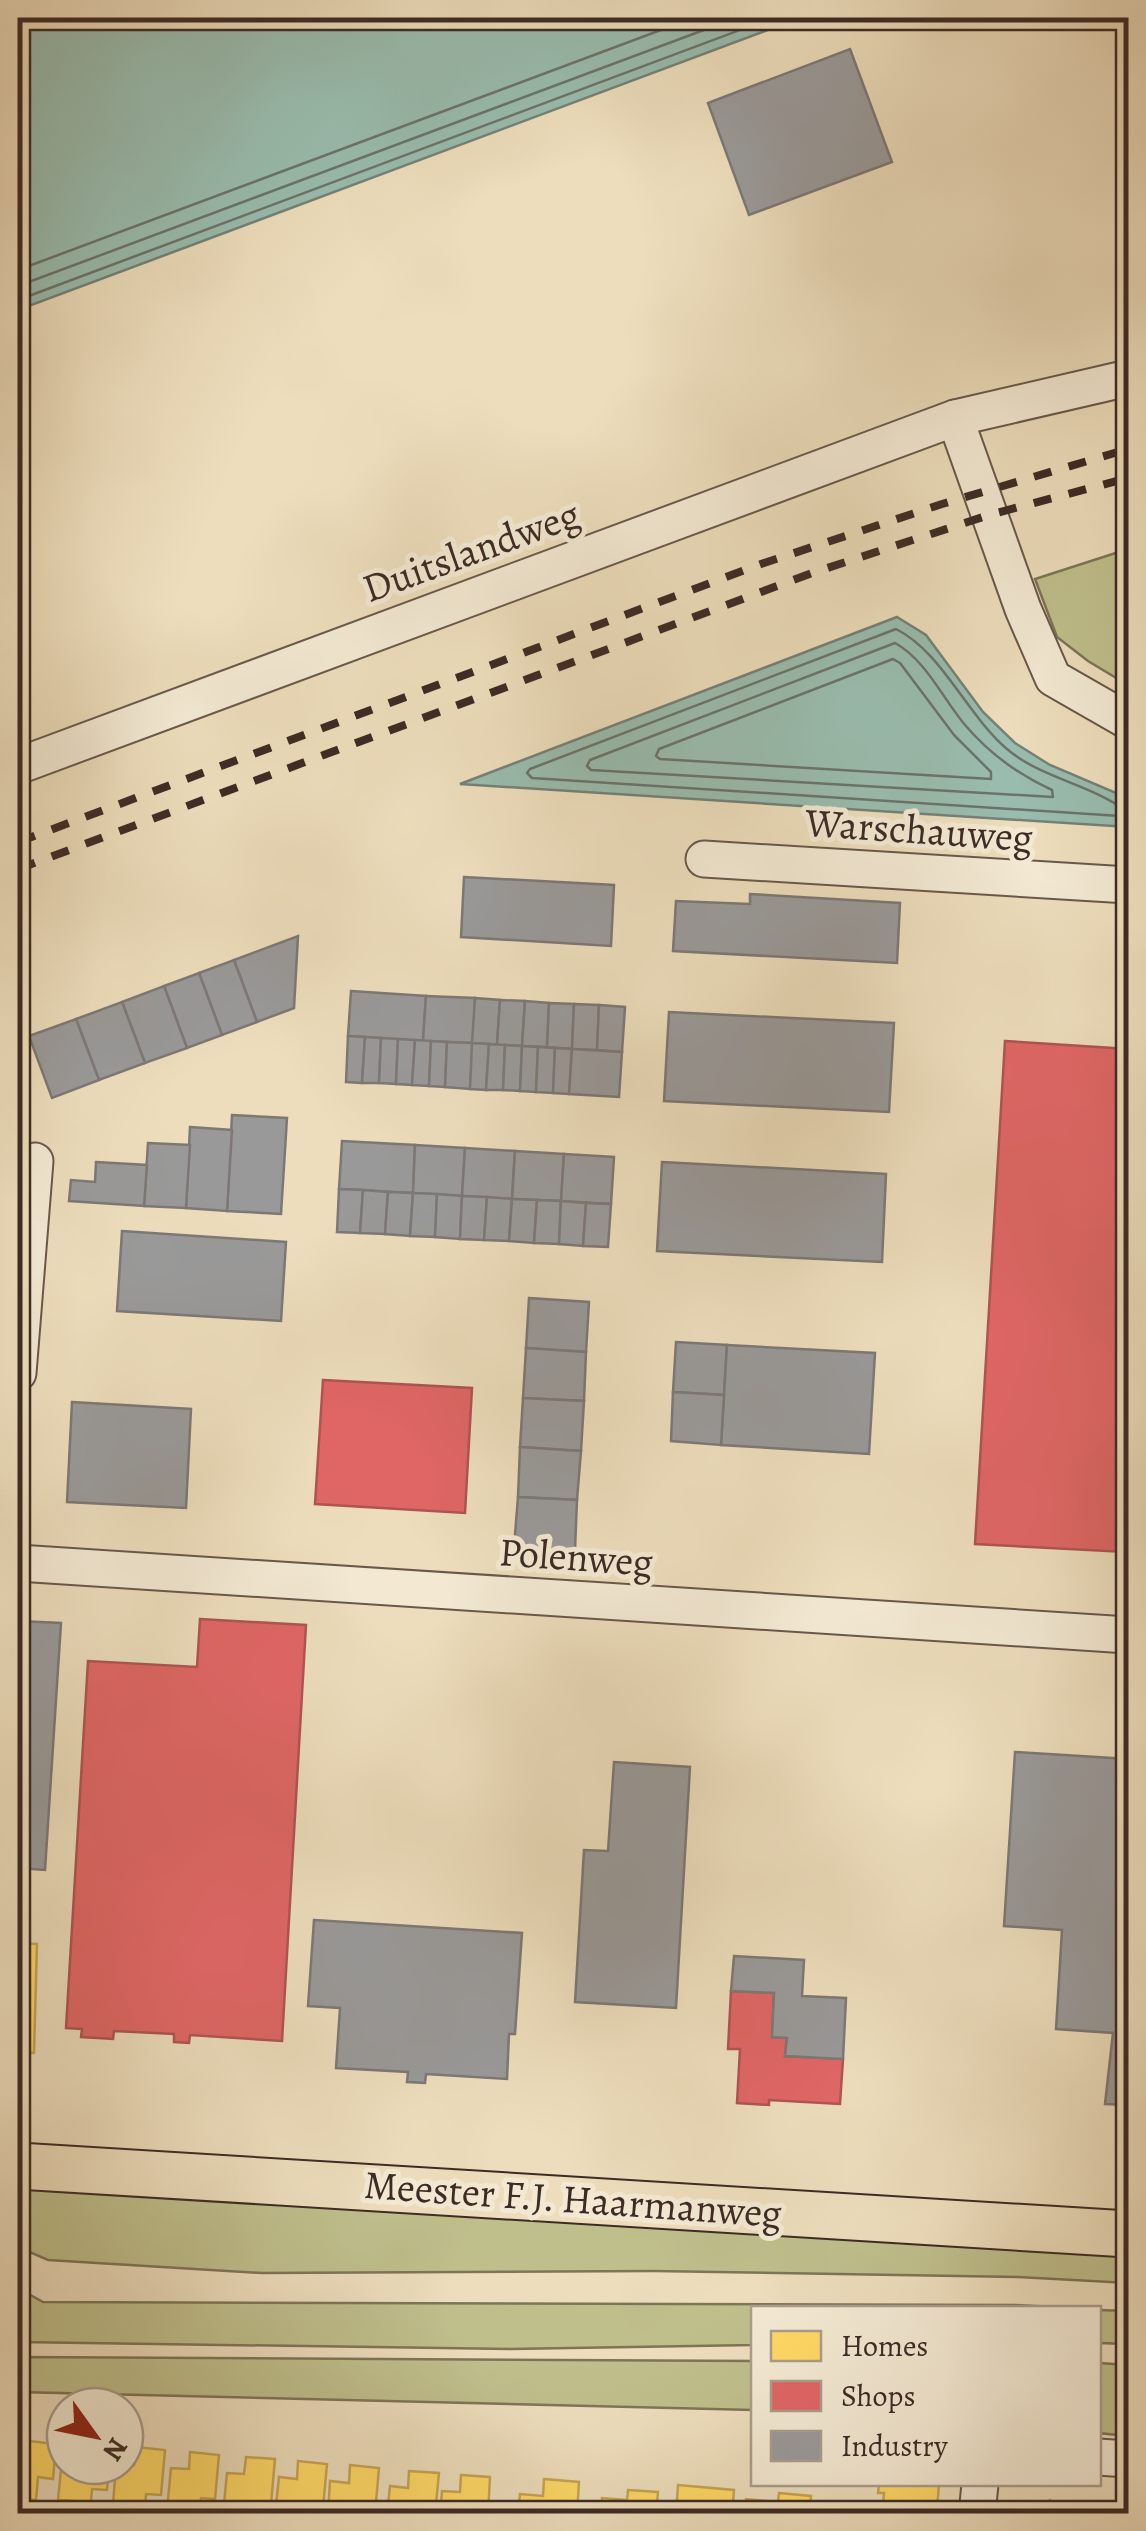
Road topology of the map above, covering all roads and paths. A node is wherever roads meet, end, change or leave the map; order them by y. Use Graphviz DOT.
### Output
graph roads {
  1 [pos="1128,378"];
  2 [pos="955,418"];
  3 [pos="1128,722"];
  4 [pos="18,766"];
  5 [pos="704,859"];
  6 [pos="1128,886"];
  7 [pos="35,1161"];
  8 [pos="18,1373"];
  9 [pos="18,1563"];
  10 [pos="1128,1635"];
  11 [pos="18,2166"];
  12 [pos="1128,2234"];
  13 [pos="1101,2456"];
  14 [pos="1128,2460"];
  15 [pos="980,2486"];
  16 [pos="977,2514"];
  1 -- 2 [label="street, Duitslandweg"];
  2 -- 3 [label="street"];
  2 -- 4 [label="street, Duitslandweg"];
  5 -- 6 [label="street, Warschauweg"];
  7 -- 8 [label="street"];
  9 -- 10 [label="street, Polenweg"];
  11 -- 12 [label="main road, Meester F.J. Haarmanweg"];
  13 -- 14 [label="street"];
  15 -- 16 [label="street"];
}
